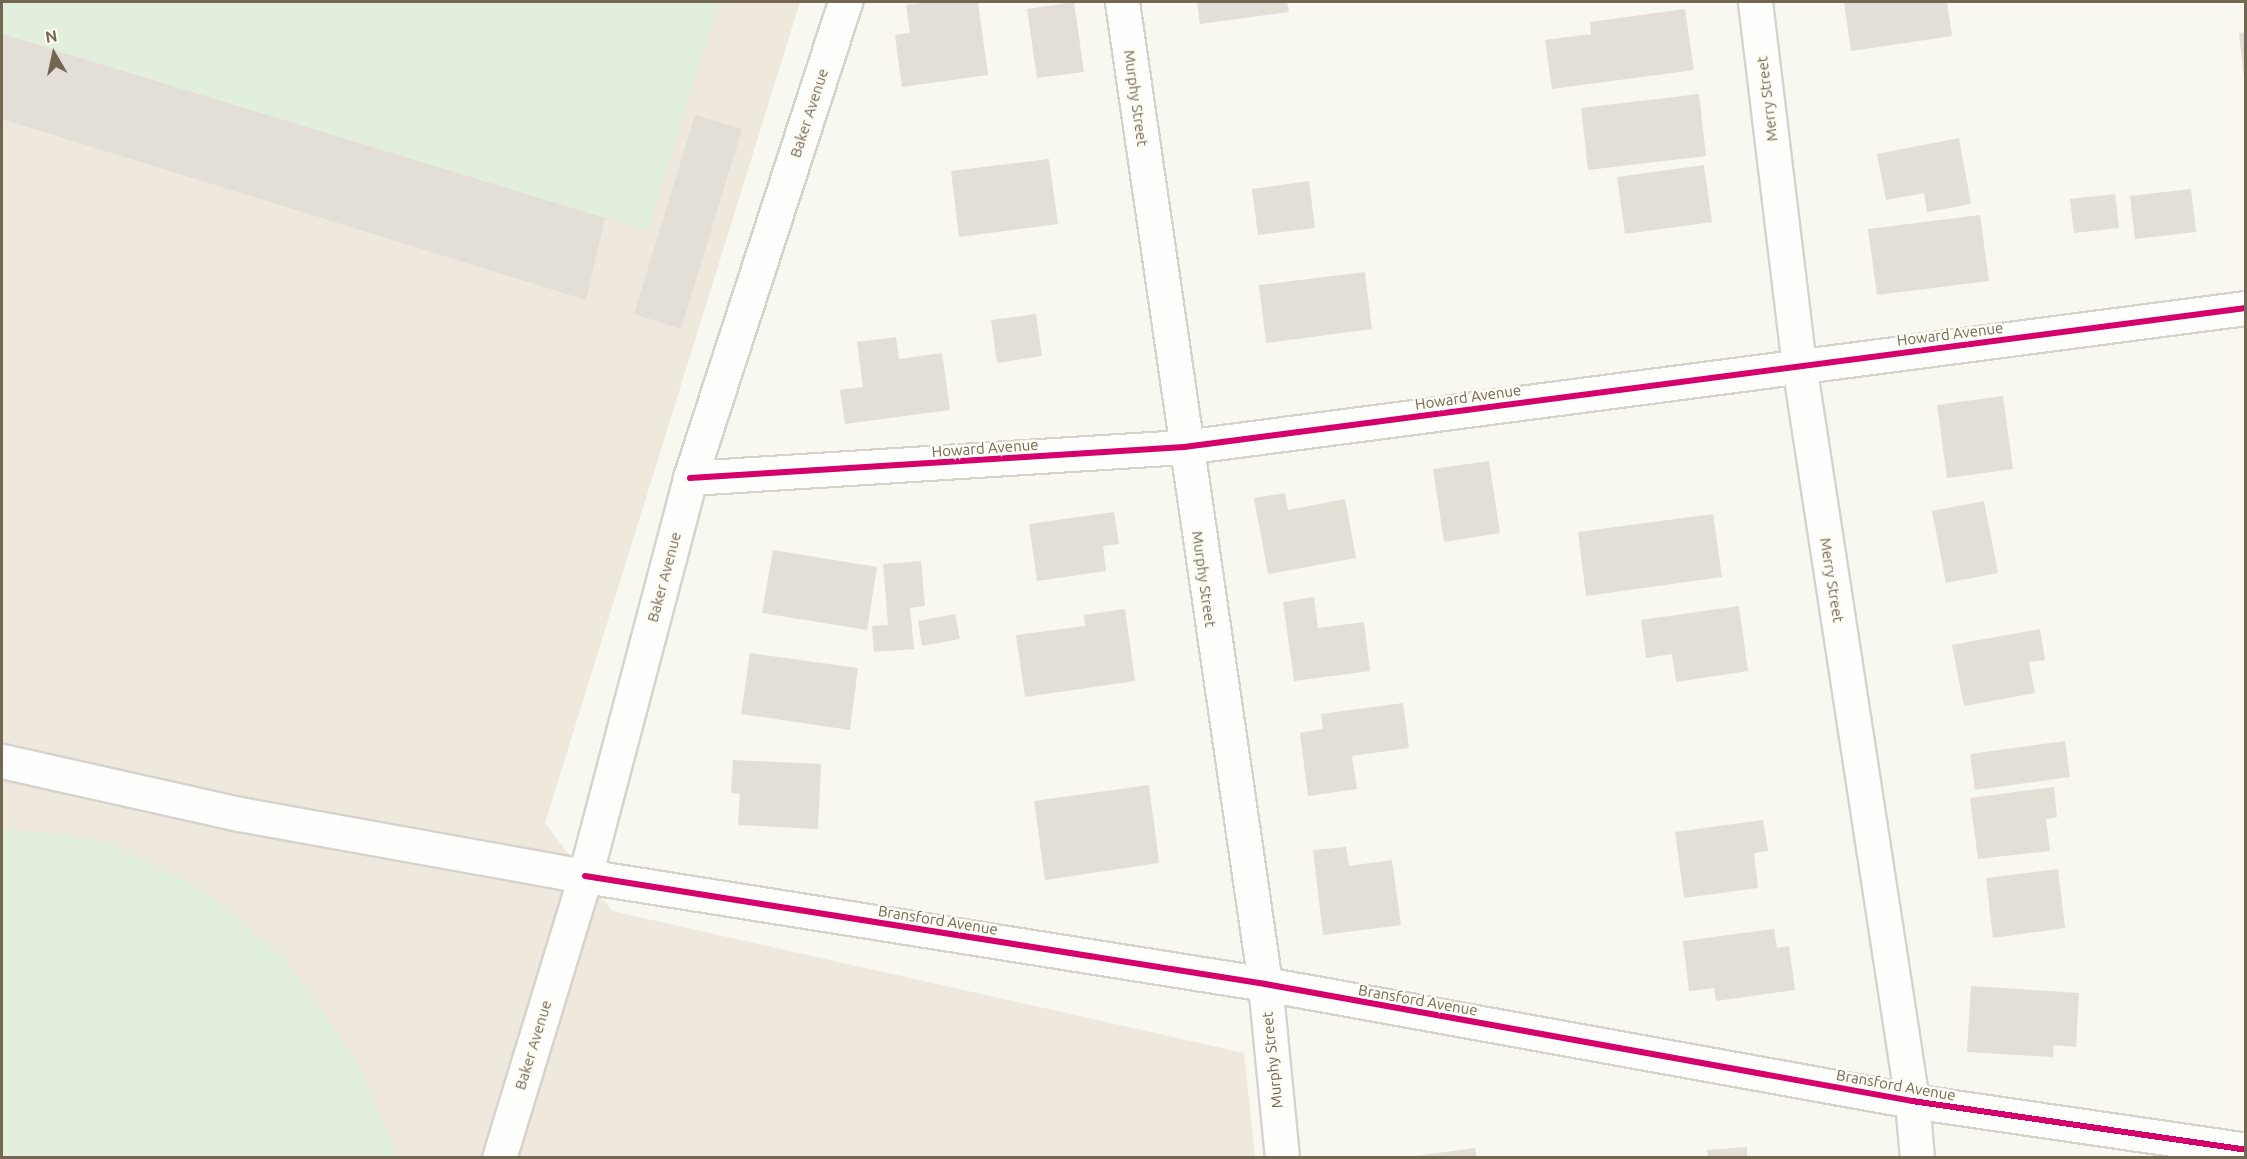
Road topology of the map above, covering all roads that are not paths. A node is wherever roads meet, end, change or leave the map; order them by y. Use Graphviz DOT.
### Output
graph roads {
  1 [pos="845,2"];
  2 [pos="1122,2"];
  3 [pos="1755,2"];
  4 [pos="2246,308"];
  5 [pos="1799,365"];
  6 [pos="1185,447"];
  7 [pos="690,478"];
  8 [pos="2,761"];
  9 [pos="585,876"];
  10 [pos="1264,984"];
  11 [pos="1912,1101"];
  12 [pos="2246,1150"];
  13 [pos="499,1158"];
  14 [pos="1282,1158"];
  15 [pos="1917,1158"];
  1 -- 7 [label="street, Baker Avenue"];
  2 -- 6 [label="street, Murphy Street"];
  3 -- 5 [label="street, Merry Street"];
  4 -- 5 [label="street, Howard Avenue"];
  5 -- 6 [label="street, Howard Avenue"];
  5 -- 11 [label="street, Merry Street"];
  6 -- 7 [label="street, Howard Avenue"];
  6 -- 10 [label="street, Murphy Street"];
  7 -- 9 [label="street, Baker Avenue"];
  8 -- 9 [label="street, Bransford Avenue"];
  9 -- 10 [label="street, Bransford Avenue"];
  9 -- 13 [label="street, Baker Avenue"];
  10 -- 11 [label="street, Bransford Avenue"];
  10 -- 14 [label="street, Murphy Street"];
  11 -- 12 [label="street, Bransford Avenue"];
  11 -- 15 [label="street, Merry Street"];
}
